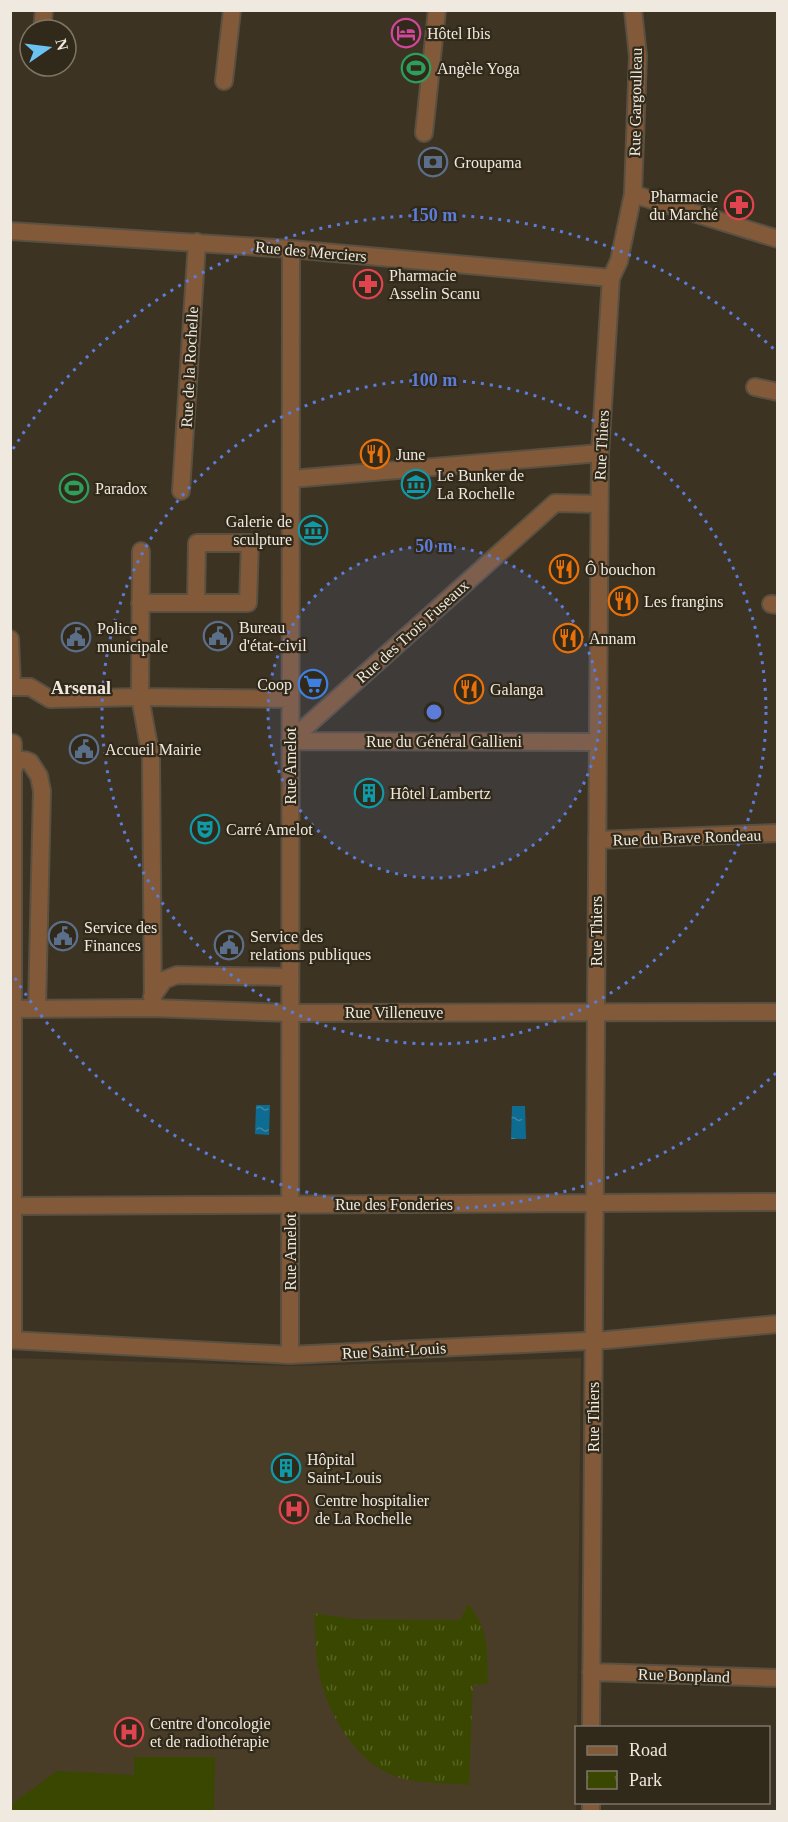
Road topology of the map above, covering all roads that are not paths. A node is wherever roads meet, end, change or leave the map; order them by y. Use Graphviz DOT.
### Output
graph roads {
  1 [pos="232,10"];
  2 [pos="437,10"];
  3 [pos="633,10"];
  4 [pos="224,81"];
  5 [pos="424,133"];
  6 [pos="633,194"];
  7 [pos="10,231"];
  8 [pos="771,237"];
  9 [pos="197,242"];
  10 [pos="291,249"];
  11 [pos="611,278"];
  12 [pos="755,387"];
  13 [pos="777,392"];
  14 [pos="600,453"];
  15 [pos="291,479"];
  16 [pos="181,491"];
  17 [pos="599,504"];
  18 [pos="141,551"];
  19 [pos="140,603"];
  20 [pos="196,603"];
  21 [pos="10,639"];
  22 [pos="11,687"];
  23 [pos="140,697"];
  24 [pos="290,699"];
  25 [pos="290,741"];
  26 [pos="597,742"];
  27 [pos="10,743"];
  28 [pos="14,768"];
  29 [pos="777,833"];
  30 [pos="597,840"];
  31 [pos="290,977"];
  32 [pos="152,1003"];
  33 [pos="37,1008"];
  34 [pos="12,1009"];
  35 [pos="595,1012"];
  36 [pos="777,1012"];
  37 [pos="290,1013"];
  38 [pos="594,1202"];
  39 [pos="777,1202"];
  40 [pos="290,1204"];
  41 [pos="12,1206"];
  42 [pos="777,1324"];
  43 [pos="12,1340"];
  44 [pos="593,1341"];
  45 [pos="290,1355"];
  46 [pos="591,1672"];
  47 [pos="777,1678"];
  48 [pos="591,1726"];
  1 -- 4 [label="street"];
  2 -- 5 [label="street"];
  3 -- 6 [label="street, Rue Gargoulleau"];
  6 -- 8 [label="street"];
  6 -- 11 [label="street, Rue Thiers"];
  7 -- 9 [label="street, Rue des Merciers"];
  9 -- 10 [label="street, Rue des Merciers"];
  9 -- 16 [label="street, Rue de la Rochelle"];
  10 -- 11 [label="street, Rue des Merciers"];
  10 -- 15 [label="street, Rue Amelot"];
  11 -- 14 [label="street, Rue Thiers"];
  12 -- 13 [label="street"];
  14 -- 15 [label="street"];
  14 -- 17 [label="street, Rue Thiers"];
  15 -- 24 [label="street, Rue Amelot"];
  17 -- 25 [label="street, Rue des Trois Fuseaux"];
  17 -- 26 [label="street, Rue Thiers"];
  18 -- 19 [label="street"];
  19 -- 20 [label="street"];
  19 -- 23 [label="street"];
  20 -- 20 [label="street"];
  21 -- 22 [label="street"];
  22 -- 23 [label="street"];
  23 -- 24 [label="street"];
  23 -- 32 [label="street"];
  24 -- 25 [label="street, Rue Amelot"];
  25 -- 26 [label="street, Rue du Général Gallieni"];
  25 -- 31 [label="street, Rue Amelot"];
  26 -- 30 [label="street, Rue Thiers"];
  27 -- 28 [label="street"];
  28 -- 33 [label="street"];
  28 -- 34 [label="street"];
  29 -- 30 [label="street, Rue du Brave Rondeau"];
  30 -- 35 [label="street, Rue Thiers"];
  31 -- 32 [label="street"];
  31 -- 37 [label="street, Rue Amelot"];
  32 -- 33 [label="street, Rue Villeneuve"];
  32 -- 37 [label="street, Rue Villeneuve"];
  33 -- 34 [label="street, Rue Villeneuve"];
  34 -- 41 [label="street"];
  35 -- 36 [label="street, Rue Villeneuve"];
  35 -- 37 [label="street, Rue Villeneuve"];
  35 -- 38 [label="street, Rue Thiers"];
  37 -- 40 [label="street, Rue Amelot"];
  38 -- 39 [label="street, Rue des Fonderies"];
  38 -- 40 [label="street, Rue des Fonderies"];
  38 -- 44 [label="street, Rue Thiers"];
  40 -- 41 [label="street, Rue des Fonderies"];
  40 -- 45 [label="street, Rue Amelot"];
  41 -- 43 [label="street"];
  42 -- 44 [label="street, Rue Saint-Louis"];
  43 -- 45 [label="street, Rue Saint-Louis"];
  44 -- 45 [label="street, Rue Saint-Louis"];
  44 -- 46 [label="street, Rue Thiers"];
  46 -- 47 [label="street, Rue Bonpland"];
  46 -- 48 [label="street, Rue Thiers"];
}
